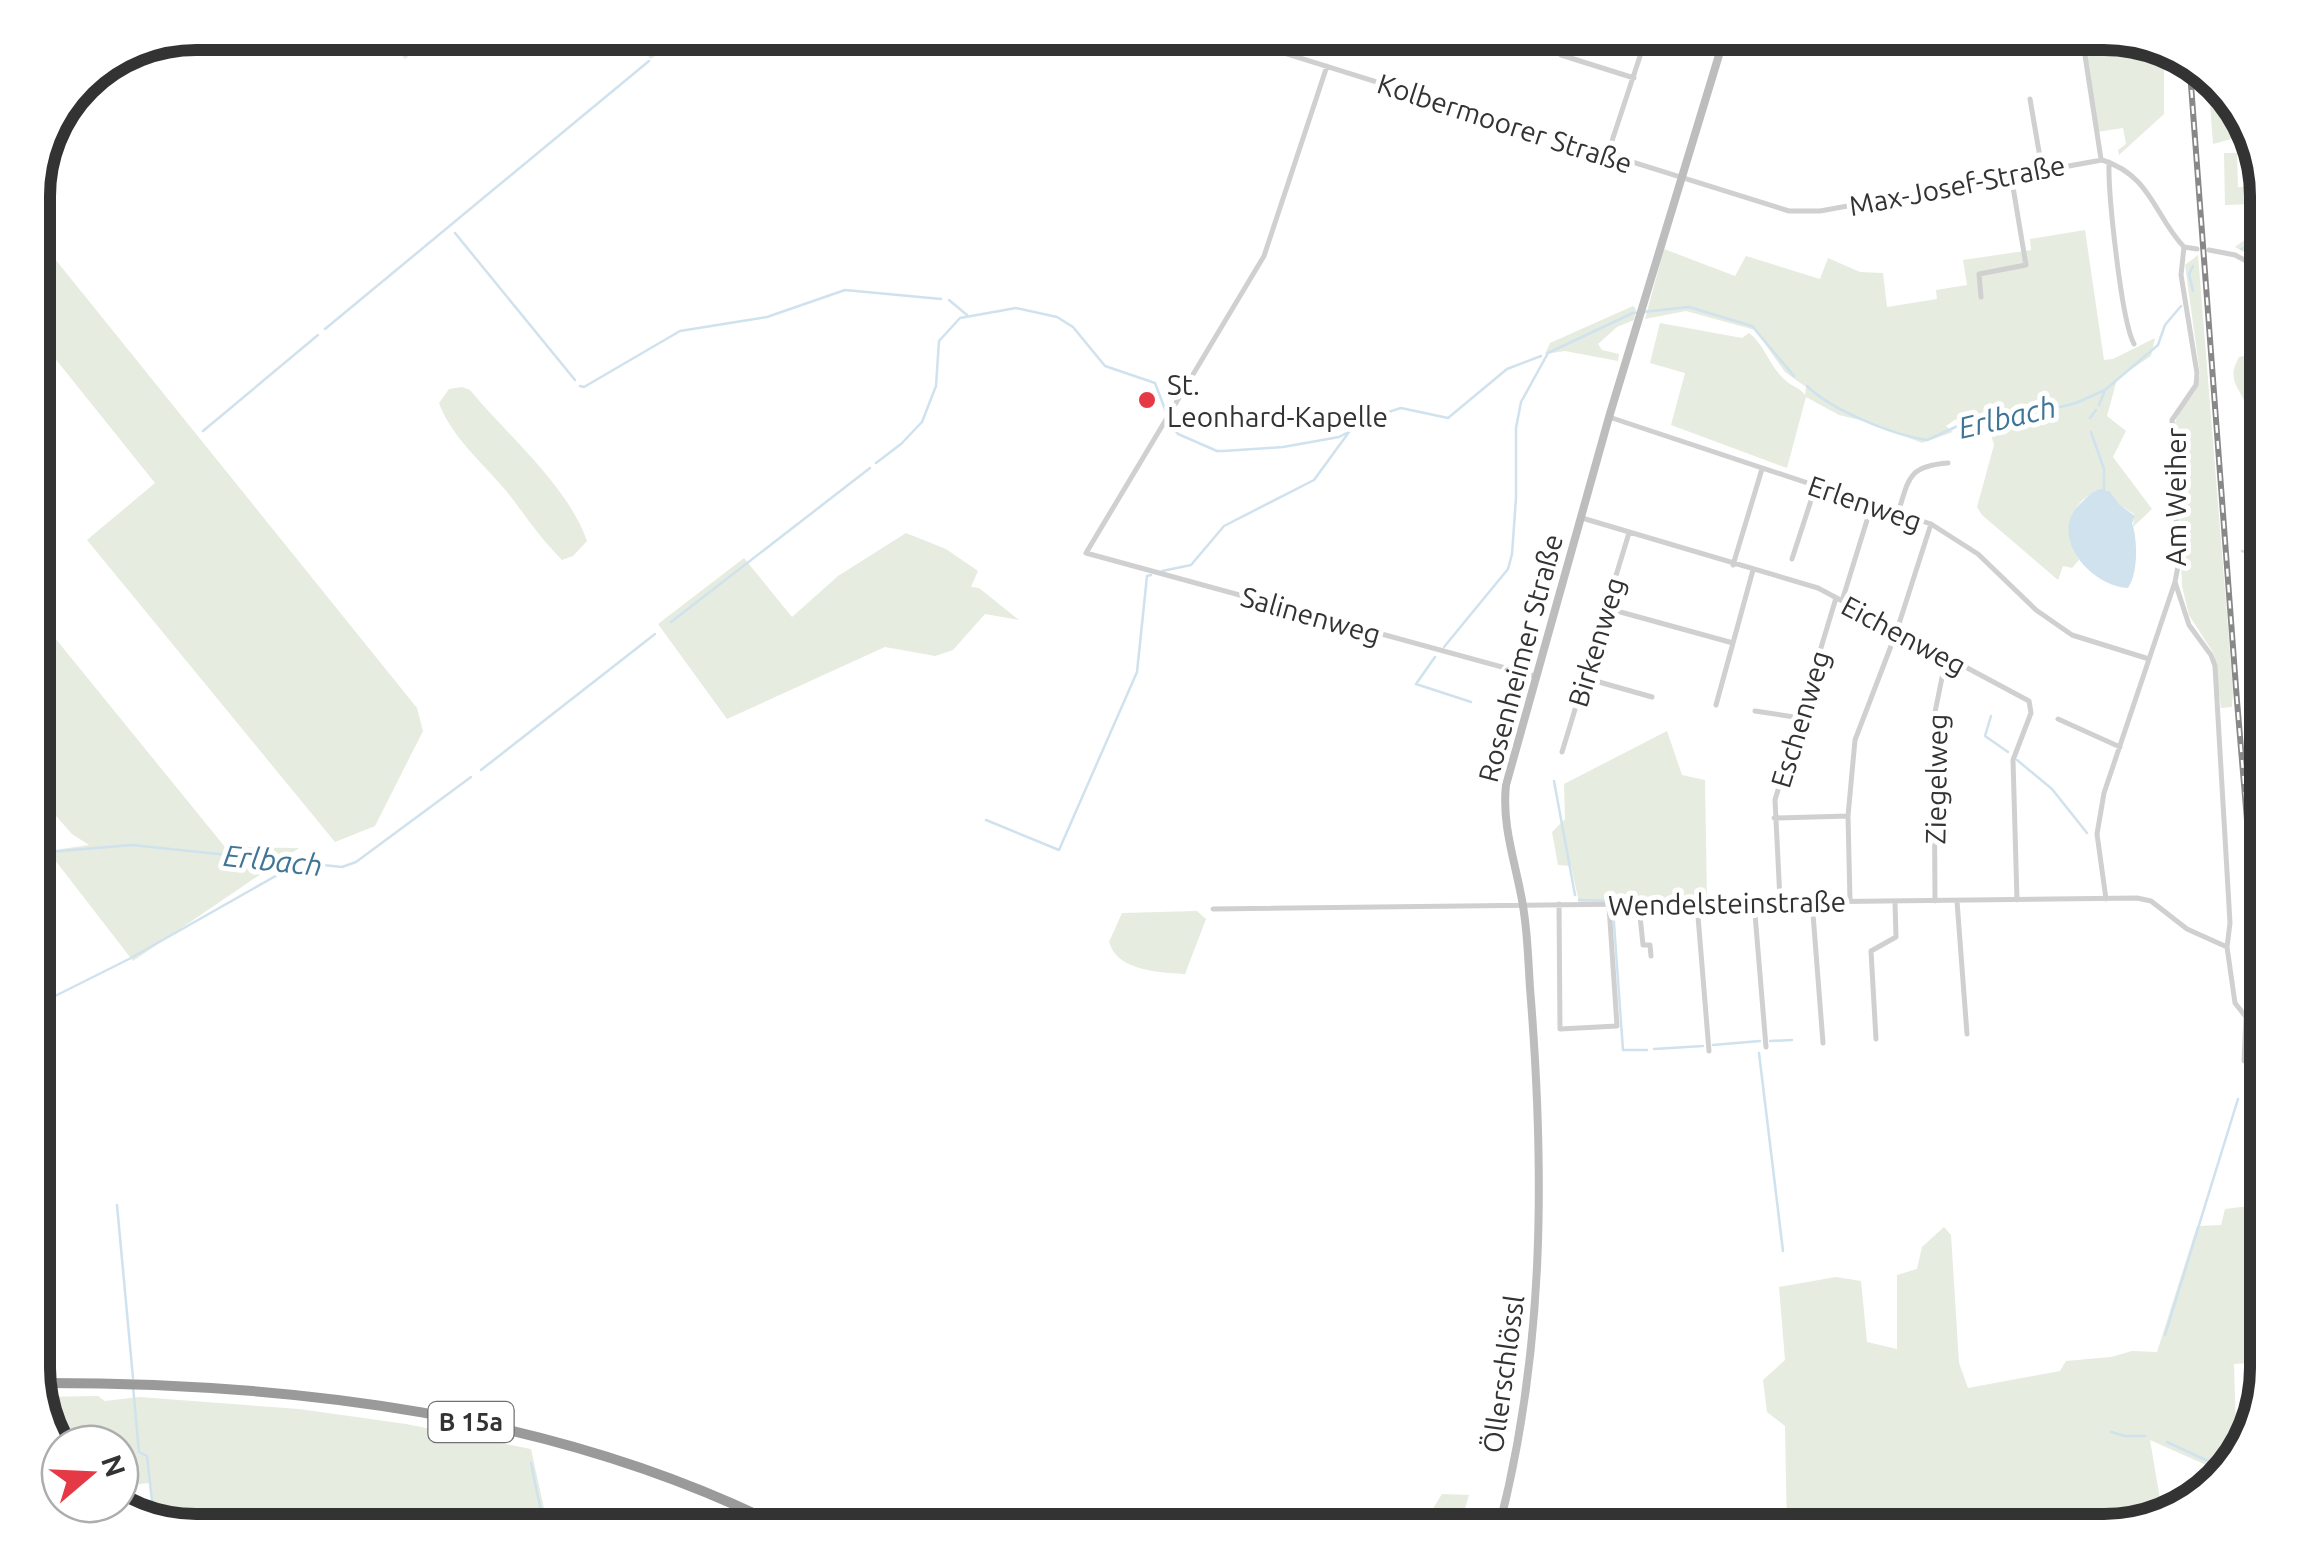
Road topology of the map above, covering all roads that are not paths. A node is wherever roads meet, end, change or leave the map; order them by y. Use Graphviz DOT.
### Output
graph roads {
  1 [pos="1276,50"];
  2 [pos="1563,50"];
  3 [pos="1643,50"];
  4 [pos="1720,50"];
  5 [pos="2084,50"];
  6 [pos="1328,66"];
  7 [pos="1634,78"];
  8 [pos="2030,99"];
  9 [pos="1607,156"];
  10 [pos="2101,160"];
  11 [pos="2110,162"];
  12 [pos="2042,169"];
  13 [pos="2011,174"];
  14 [pos="1679,179"];
  15 [pos="2184,247"];
  16 [pos="2197,249"];
  17 [pos="2209,250"];
  18 [pos="2250,263"];
  19 [pos="1980,297"];
  20 [pos="2134,344"];
  21 [pos="1609,417"];
  22 [pos="1948,463"];
  23 [pos="1762,469"];
  24 [pos="1816,486"];
  25 [pos="1872,504"];
  26 [pos="1898,513"];
  27 [pos="1582,518"];
  28 [pos="1930,524"];
  29 [pos="1629,533"];
  30 [pos="1792,559"];
  31 [pos="1733,565"];
  32 [pos="1753,570"];
  33 [pos="2175,582"];
  34 [pos="1839,600"];
  35 [pos="1606,608"];
  36 [pos="1896,632"];
  37 [pos="1733,643"];
  38 [pos="1946,658"];
  39 [pos="2148,659"];
  40 [pos="1536,676"];
  41 [pos="1585,678"];
  42 [pos="1652,697"];
  43 [pos="1716,705"];
  44 [pos="1755,711"];
  45 [pos="1801,718"];
  46 [pos="2058,719"];
  47 [pos="2120,747"];
  48 [pos="1562,752"];
  49 [pos="1848,816"];
  50 [pos="1774,818"];
  51 [pos="2106,899"];
  52 [pos="2017,900"];
  53 [pos="1850,901"];
  54 [pos="1934,901"];
  55 [pos="1957,901"];
  56 [pos="1754,902"];
  57 [pos="1780,902"];
  58 [pos="1812,902"];
  59 [pos="1894,902"];
  60 [pos="1522,904"];
  61 [pos="1559,904"];
  62 [pos="1697,904"];
  63 [pos="1610,906"];
  64 [pos="1639,906"];
  65 [pos="1213,909"];
  66 [pos="2227,947"];
  67 [pos="1651,956"];
  68 [pos="2246,1016"];
  69 [pos="2250,1016"];
  70 [pos="1967,1034"];
  71 [pos="1876,1039"];
  72 [pos="1823,1043"];
  73 [pos="1766,1047"];
  74 [pos="1709,1051"];
  75 [pos="2244,1061"];
  76 [pos="1540,1220"];
  77 [pos="51,1382"];
  78 [pos="752,1514"];
  79 [pos="1502,1514"];
  1 -- 6 [label="street, Kolbermoorer Straße"];
  2 -- 7 [label="street"];
  3 -- 7 [label="street"];
  4 -- 14 [label="street, Rosenheimer Straße"];
  5 -- 10 [label="street"];
  6 -- 9 [label="street, Kolbermoorer Straße"];
  6 -- 40 [label="street, Salinenweg"];
  7 -- 9 [label="street"];
  8 -- 12 [label="street"];
  9 -- 14 [label="street, Kolbermoorer Straße"];
  10 -- 11 [label="street, Max-Josef-Straße"];
  10 -- 12 [label="street, Max-Josef-Straße"];
  11 -- 15 [label="street, Max-Josef-Straße"];
  11 -- 20 [label="street"];
  12 -- 13 [label="street, Max-Josef-Straße"];
  13 -- 14 [label="street, Max-Josef-Straße"];
  13 -- 19 [label="street"];
  14 -- 21 [label="street, Rosenheimer Straße"];
  15 -- 16 [label="street"];
  15 -- 33 [label="street, Am Weiher"];
  17 -- 18 [label="street"];
  21 -- 23 [label="street, Erlenweg"];
  21 -- 27 [label="street, Rosenheimer Straße"];
  22 -- 26 [label="street"];
  23 -- 24 [label="street, Erlenweg"];
  23 -- 31 [label="street"];
  24 -- 25 [label="street, Erlenweg"];
  24 -- 30 [label="street"];
  25 -- 26 [label="street, Erlenweg"];
  25 -- 34 [label="street, Eschenweg"];
  26 -- 28 [label="street, Erlenweg"];
  27 -- 29 [label="street, Eichenweg"];
  27 -- 40 [label="street, Rosenheimer Straße"];
  28 -- 36 [label="street"];
  28 -- 39 [label="street, Erlenweg"];
  29 -- 31 [label="street, Eichenweg"];
  29 -- 35 [label="street, Birkenweg"];
  31 -- 32 [label="street, Eichenweg"];
  32 -- 34 [label="street, Eichenweg"];
  32 -- 37 [label="street"];
  33 -- 39 [label="street, Am Weiher"];
  33 -- 66 [label="street"];
  34 -- 36 [label="street, Eichenweg"];
  34 -- 45 [label="street, Eschenweg"];
  35 -- 37 [label="street"];
  35 -- 41 [label="street, Birkenweg"];
  36 -- 38 [label="street, Eichenweg"];
  36 -- 49 [label="street"];
  37 -- 43 [label="street"];
  38 -- 52 [label="street, Eichenweg"];
  38 -- 54 [label="street, Ziegelweg"];
  39 -- 47 [label="street, Am Weiher"];
  40 -- 60 [label="street, Rosenheimer Straße"];
  41 -- 42 [label="street"];
  41 -- 48 [label="street, Birkenweg"];
  44 -- 45 [label="street"];
  45 -- 50 [label="street, Eschenweg"];
  46 -- 47 [label="street"];
  47 -- 51 [label="street, Am Weiher"];
  49 -- 50 [label="street"];
  49 -- 53 [label="street"];
  50 -- 57 [label="street, Eschenweg"];
  51 -- 52 [label="street, Wendelsteinstraße"];
  51 -- 66 [label="street, Wendelsteinstraße"];
  52 -- 55 [label="street, Wendelsteinstraße"];
  53 -- 58 [label="street, Wendelsteinstraße"];
  53 -- 59 [label="street, Wendelsteinstraße"];
  54 -- 55 [label="street, Wendelsteinstraße"];
  54 -- 59 [label="street, Wendelsteinstraße"];
  55 -- 70 [label="street"];
  56 -- 57 [label="street, Wendelsteinstraße"];
  56 -- 62 [label="street, Wendelsteinstraße"];
  56 -- 73 [label="street"];
  57 -- 58 [label="street, Wendelsteinstraße"];
  58 -- 72 [label="street"];
  59 -- 71 [label="street"];
  60 -- 61 [label="street, Wendelsteinstraße"];
  60 -- 65 [label="street, Wendelsteinstraße"];
  60 -- 76 [label="street, Rosenheimer Straße"];
  61 -- 63 [label="street, Wendelsteinstraße"];
  61 -- 63 [label="street"];
  62 -- 64 [label="street, Wendelsteinstraße"];
  62 -- 74 [label="street"];
  63 -- 64 [label="street, Wendelsteinstraße"];
  64 -- 67 [label="street"];
  66 -- 68 [label="street"];
  68 -- 69 [label="street"];
  68 -- 75 [label="street"];
  76 -- 79 [label="street, Öllerschlössl"];
  77 -- 78 [label="highway, B 15a"];
}
